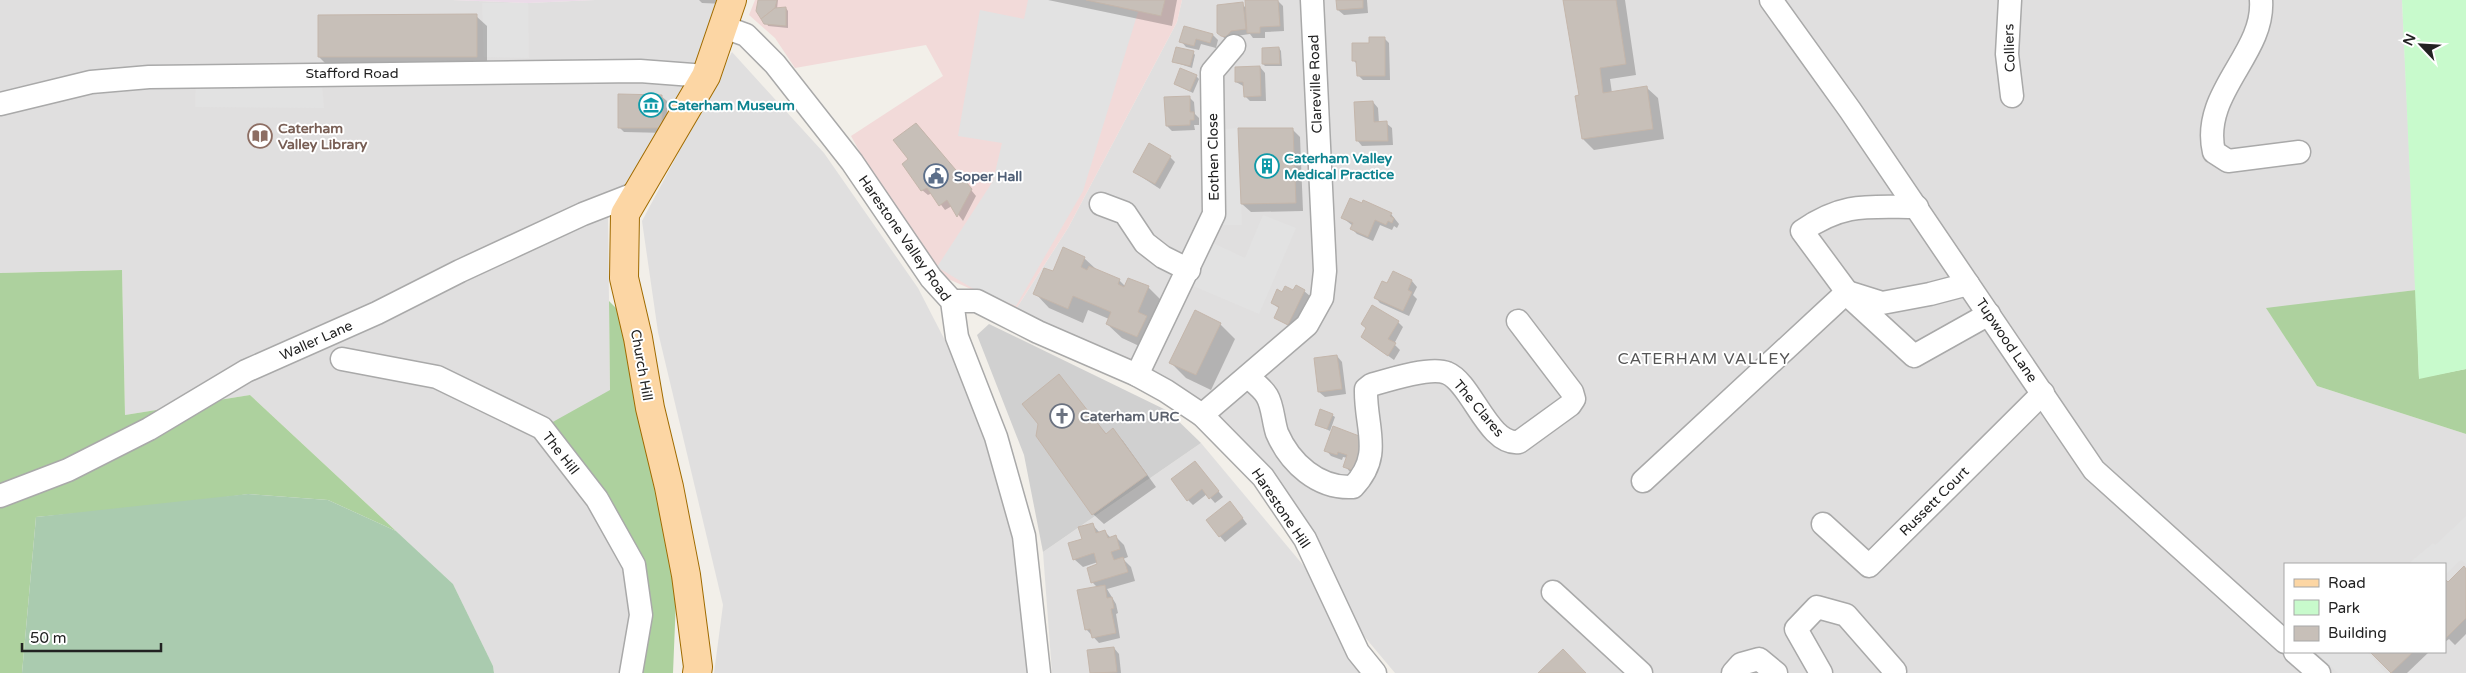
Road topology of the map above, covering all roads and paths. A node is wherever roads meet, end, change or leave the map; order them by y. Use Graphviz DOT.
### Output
graph roads {
  1 [pos="732,0"];
  2 [pos="1312,0"];
  3 [pos="1772,0"];
  4 [pos="2010,0"];
  5 [pos="2261,0"];
  6 [pos="724,26"];
  7 [pos="1234,46"];
  8 [pos="706,76"];
  9 [pos="2012,96"];
  10 [pos="0,104"];
  11 [pos="2299,152"];
  12 [pos="637,193"];
  13 [pos="1101,204"];
  14 [pos="1916,207"];
  15 [pos="1189,270"];
  16 [pos="1968,284"];
  17 [pos="1846,292"];
  18 [pos="952,301"];
  19 [pos="1989,314"];
  20 [pos="1518,321"];
  21 [pos="342,359"];
  22 [pos="1137,375"];
  23 [pos="1248,377"];
  24 [pos="2043,393"];
  25 [pos="1202,415"];
  26 [pos="1643,480"];
  27 [pos="0,496"];
  28 [pos="1823,524"];
  29 [pos="1553,592"];
  30 [pos="2284,641"];
  31 [pos="2296,653"];
  32 [pos="1895,671"];
  33 [pos="631,673"];
  34 [pos="697,673"];
  35 [pos="1039,673"];
  36 [pos="1375,673"];
  37 [pos="1641,673"];
  38 [pos="1733,673"];
  39 [pos="1776,673"];
  40 [pos="1821,673"];
  41 [pos="2319,673"];
  1 -- 6 [label="main road, Church Hill"];
  2 -- 23 [label="street, Clareville Road"];
  3 -- 14 [label="street, Tupwood Lane"];
  4 -- 9 [label="street, Colliers"];
  5 -- 11 [label="street"];
  6 -- 8 [label="main road, Church Hill"];
  6 -- 18 [label="street, Harestone Valley Road"];
  7 -- 15 [label="street, Eothen Close"];
  8 -- 10 [label="street, Stafford Road"];
  8 -- 12 [label="main road, Church Hill"];
  12 -- 27 [label="street, Waller Lane"];
  12 -- 34 [label="main road, Church Hill"];
  13 -- 15 [label="street"];
  14 -- 16 [label="street, Tupwood Lane"];
  14 -- 17 [label="street"];
  15 -- 22 [label="street, Eothen Close"];
  16 -- 17 [label="street"];
  16 -- 19 [label="street, Tupwood Lane"];
  17 -- 19 [label="street"];
  17 -- 26 [label="street"];
  18 -- 22 [label="street, Harestone Hill"];
  18 -- 35 [label="street, Harestone Valley Road"];
  19 -- 24 [label="street, Tupwood Lane"];
  20 -- 23 [label="street, The Clares"];
  21 -- 33 [label="street, The Hill"];
  22 -- 25 [label="street, Harestone Hill"];
  23 -- 25 [label="street, Clareville Road"];
  24 -- 28 [label="street, Russett Court"];
  24 -- 30 [label="street, Tupwood Lane"];
  25 -- 36 [label="street, Harestone Hill"];
  29 -- 37 [label="street"];
  31 -- 41 [label="street"];
  32 -- 40 [label="street"];
  38 -- 39 [label="street"];
}
